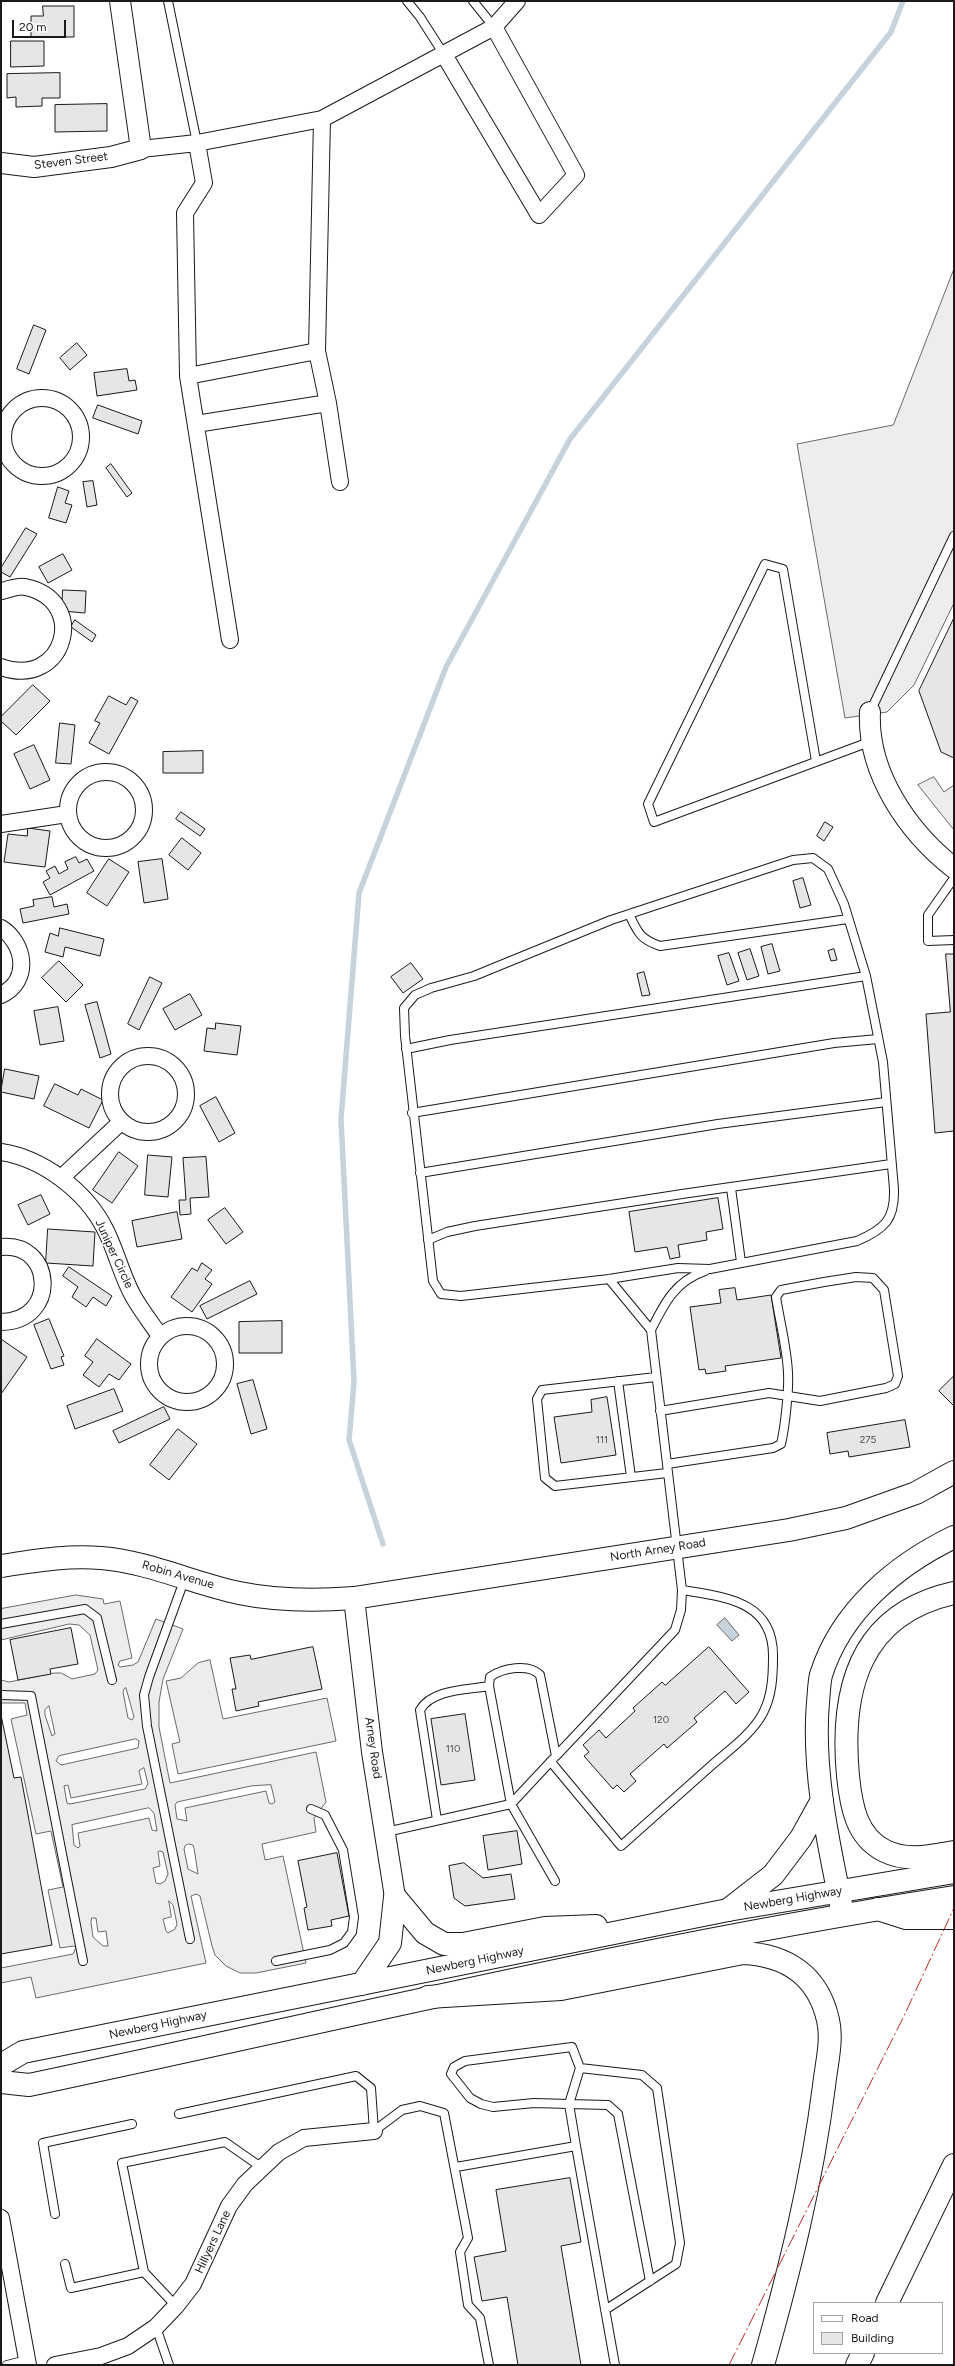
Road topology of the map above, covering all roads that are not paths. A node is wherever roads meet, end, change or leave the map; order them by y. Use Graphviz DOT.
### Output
graph roads {
  1 [pos="120,1"];
  2 [pos="168,1"];
  3 [pos="407,1"];
  4 [pos="473,1"];
  5 [pos="517,1"];
  6 [pos="494,27"];
  7 [pos="443,53"];
  8 [pos="322,118"];
  9 [pos="197,143"];
  10 [pos="141,149"];
  11 [pos="1,163"];
  12 [pos="317,350"];
  13 [pos="188,376"];
  14 [pos="328,403"];
  15 [pos="196,424"];
  16 [pos="3,452"];
  17 [pos="340,482"];
  18 [pos="954,538"];
  19 [pos="1,591"];
  20 [pos="230,640"];
  21 [pos="1,667"];
  22 [pos="870,712"];
  23 [pos="872,741"];
  24 [pos="816,760"];
  25 [pos="68,814"];
  26 [pos="1,824"];
  27 [pos="954,868"];
  28 [pos="954,878"];
  29 [pos="629,914"];
  30 [pos="848,919"];
  31 [pos="1,928"];
  32 [pos="954,940"];
  33 [pos="866,976"];
  34 [pos="1,995"];
  35 [pos="878,1039"];
  36 [pos="406,1049"];
  37 [pos="886,1102"];
  38 [pos="412,1113"];
  39 [pos="121,1122"];
  40 [pos="1,1152"];
  41 [pos="891,1164"];
  42 [pos="420,1172"];
  43 [pos="61,1178"];
  44 [pos="731,1188"];
  45 [pos="428,1240"];
  46 [pos="1,1247"];
  47 [pos="741,1262"];
  48 [pos="710,1270"];
  49 [pos="609,1279"];
  50 [pos="1,1322"];
  51 [pos="651,1330"];
  52 [pos="160,1336"];
  53 [pos="656,1377"];
  54 [pos="618,1381"];
  55 [pos="786,1396"];
  56 [pos="660,1411"];
  57 [pos="667,1464"];
  58 [pos="954,1472"];
  59 [pos="667,1473"];
  60 [pos="631,1477"];
  61 [pos="954,1537"];
  62 [pos="676,1547"];
  63 [pos="1,1566"];
  64 [pos="186,1577"];
  65 [pos="682,1590"];
  66 [pos="954,1593"];
  67 [pos="354,1598"];
  68 [pos="1,1624"];
  69 [pos="112,1680"];
  70 [pos="489,1686"];
  71 [pos="1,1695"];
  72 [pos="553,1759"];
  73 [pos="822,1800"];
  74 [pos="511,1804"];
  75 [pos="311,1809"];
  76 [pos="437,1820"];
  77 [pos="386,1832"];
  78 [pos="954,1852"];
  79 [pos="954,1872"];
  80 [pos="555,1881"];
  81 [pos="838,1891"];
  82 [pos="395,1897"];
  83 [pos="954,1897"];
  84 [pos="878,1909"];
  85 [pos="728,1910"];
  86 [pos="843,1914"];
  87 [pos="954,1918"];
  88 [pos="659,1924"];
  89 [pos="190,1939"];
  90 [pos="83,1961"];
  91 [pos="276,1961"];
  92 [pos="362,1984"];
  93 [pos="428,1997"];
  94 [pos="1,2065"];
  95 [pos="580,2068"];
  96 [pos="1,2082"];
  97 [pos="569,2104"];
  98 [pos="179,2114"];
  99 [pos="132,2124"];
  100 [pos="374,2131"];
  101 [pos="576,2146"];
  102 [pos="954,2165"];
  103 [pos="261,2167"];
  104 [pos="456,2167"];
  105 [pos="55,2214"];
  106 [pos="1,2218"];
  107 [pos="65,2264"];
  108 [pos="144,2272"];
  109 [pos="650,2281"];
  110 [pos="887,2302"];
  111 [pos="176,2306"];
  112 [pos="605,2310"];
  113 [pos="156,2327"];
  114 [pos="862,2354"];
  115 [pos="27,2362"];
  116 [pos="7,2365"];
  117 [pos="55,2365"];
  118 [pos="169,2365"];
  119 [pos="489,2365"];
  120 [pos="615,2365"];
  121 [pos="763,2365"];
  122 [pos="857,2365"];
  1 -- 10 [label="street"];
  2 -- 9 [label="lane"];
  3 -- 7 [label="lane"];
  4 -- 6 [label="lane"];
  5 -- 6 [label="street"];
  6 -- 7 [label="street"];
  6 -- 7 [label="street"];
  7 -- 8 [label="street"];
  8 -- 9 [label="street"];
  8 -- 12 [label="street"];
  9 -- 10 [label="street"];
  9 -- 13 [label="street"];
  10 -- 11 [label="street, Steven Street"];
  12 -- 13 [label="street"];
  12 -- 14 [label="street"];
  13 -- 15 [label="street"];
  14 -- 15 [label="street"];
  14 -- 17 [label="street"];
  15 -- 20 [label="street"];
  16 -- 16 [label="street"];
  18 -- 22 [label="lane"];
  19 -- 21 [label="street"];
  22 -- 23 [label="street"];
  23 -- 24 [label="lane"];
  23 -- 27 [label="street"];
  24 -- 24 [label="lane"];
  25 -- 25 [label="street"];
  25 -- 26 [label="street"];
  28 -- 32 [label="lane"];
  29 -- 30 [label="lane"];
  29 -- 30 [label="lane"];
  29 -- 36 [label="lane"];
  30 -- 33 [label="lane"];
  31 -- 34 [label="street"];
  33 -- 35 [label="lane"];
  33 -- 36 [label="lane"];
  35 -- 37 [label="lane"];
  35 -- 38 [label="lane"];
  36 -- 38 [label="lane"];
  37 -- 41 [label="lane"];
  37 -- 42 [label="lane"];
  38 -- 42 [label="lane"];
  39 -- 39 [label="street"];
  39 -- 43 [label="street"];
  40 -- 43 [label="street, Juniper Circle"];
  41 -- 44 [label="lane"];
  41 -- 47 [label="lane"];
  42 -- 45 [label="lane"];
  43 -- 52 [label="street, Juniper Circle"];
  44 -- 45 [label="lane"];
  44 -- 47 [label="lane"];
  45 -- 49 [label="lane"];
  46 -- 50 [label="street"];
  47 -- 48 [label="lane"];
  48 -- 49 [label="lane"];
  48 -- 51 [label="lane"];
  49 -- 51 [label="lane"];
  51 -- 53 [label="lane"];
  52 -- 52 [label="street"];
  53 -- 54 [label="lane"];
  53 -- 56 [label="lane"];
  54 -- 60 [label="lane"];
  54 -- 60 [label="lane"];
  55 -- 55 [label="lane"];
  55 -- 56 [label="lane"];
  55 -- 57 [label="lane"];
  56 -- 57 [label="lane"];
  57 -- 59 [label="lane"];
  58 -- 62 [label="main road, North Arney Road"];
  59 -- 60 [label="lane"];
  59 -- 62 [label="lane"];
  61 -- 73 [label="main road"];
  62 -- 65 [label="lane"];
  62 -- 67 [label="main road, North Arney Road"];
  63 -- 64 [label="main road, Robin Avenue"];
  64 -- 67 [label="main road, Robin Avenue"];
  64 -- 89 [label="lane"];
  65 -- 72 [label="lane"];
  65 -- 72 [label="lane"];
  66 -- 78 [label="main road"];
  67 -- 77 [label="street, Arney Road"];
  68 -- 69 [label="lane"];
  70 -- 72 [label="lane"];
  70 -- 74 [label="lane"];
  70 -- 76 [label="lane"];
  71 -- 90 [label="lane"];
  72 -- 74 [label="lane"];
  73 -- 81 [label="main road"];
  73 -- 85 [label="main road"];
  74 -- 76 [label="lane"];
  74 -- 80 [label="lane"];
  75 -- 91 [label="lane"];
  76 -- 77 [label="lane"];
  77 -- 82 [label="street, Arney Road"];
  79 -- 81 [label="main road, Newberg Highway"];
  81 -- 85 [label="main road, Newberg Highway"];
  81 -- 86 [label="main road"];
  82 -- 88 [label="main road"];
  82 -- 92 [label="main road"];
  83 -- 84 [label="main road, Newberg Highway"];
  84 -- 86 [label="main road, Newberg Highway"];
  84 -- 87 [label="main road"];
  85 -- 88 [label="main road, Newberg Highway"];
  86 -- 93 [label="main road, Newberg Highway"];
  88 -- 92 [label="main road, Newberg Highway"];
  92 -- 94 [label="main road, Newberg Highway"];
  93 -- 96 [label="main road, Newberg Highway"];
  93 -- 121 [label="main road"];
  95 -- 97 [label="lane"];
  95 -- 97 [label="lane"];
  95 -- 109 [label="lane"];
  97 -- 101 [label="lane"];
  97 -- 109 [label="lane"];
  98 -- 100 [label="lane"];
  99 -- 105 [label="lane"];
  100 -- 103 [label="street, Hillyers Lane"];
  100 -- 104 [label="lane"];
  101 -- 104 [label="lane"];
  101 -- 112 [label="lane"];
  102 -- 110 [label="main road"];
  103 -- 108 [label="lane"];
  103 -- 111 [label="street, Hillyers Lane"];
  104 -- 119 [label="lane"];
  106 -- 115 [label="street"];
  107 -- 108 [label="lane"];
  108 -- 111 [label="lane"];
  109 -- 112 [label="lane"];
  111 -- 113 [label="street, Hillyers Lane"];
  112 -- 120 [label="lane"];
  113 -- 117 [label="street, Hillyers Lane"];
  113 -- 118 [label="lane"];
  114 -- 122 [label="main road"];
  115 -- 116 [label="lane"];
}
